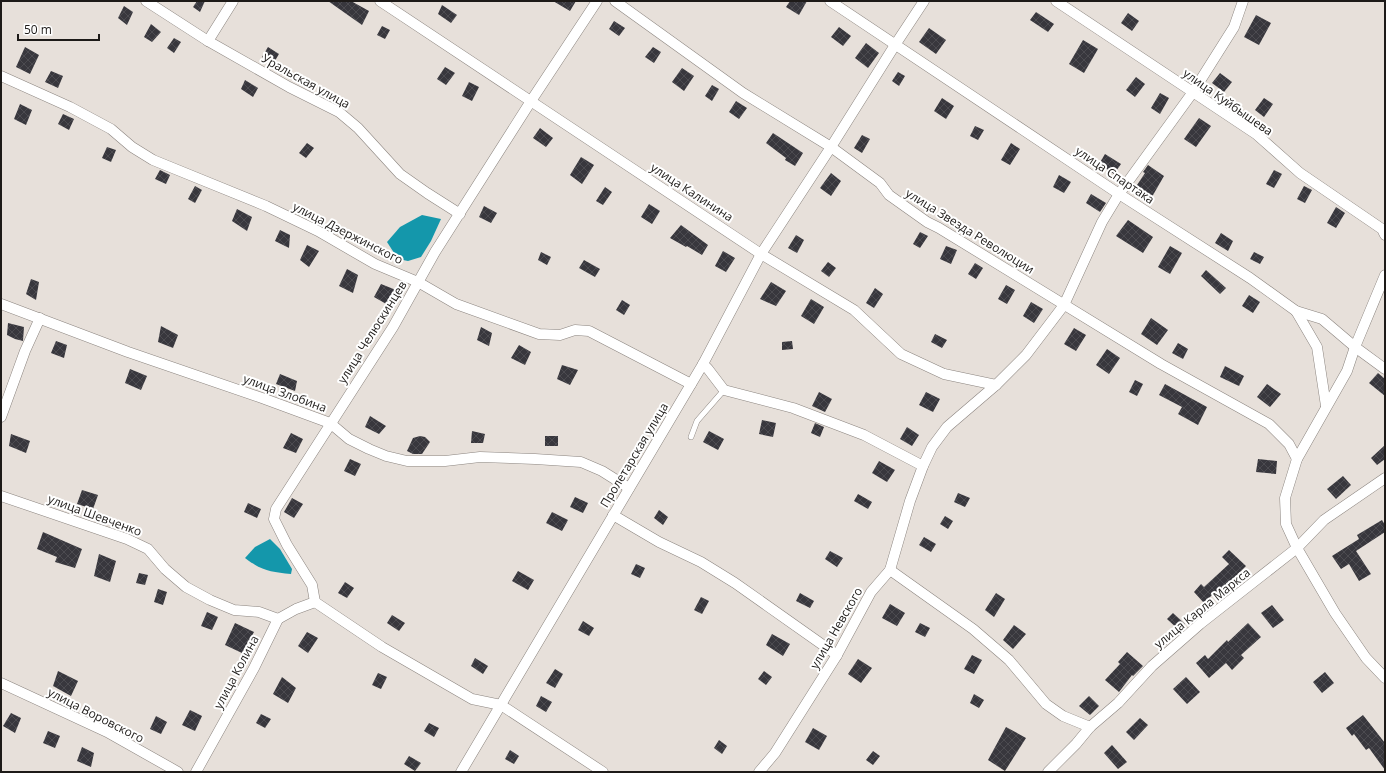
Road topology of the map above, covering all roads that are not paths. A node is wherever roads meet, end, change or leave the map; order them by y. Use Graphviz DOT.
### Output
graph roads {
  1 [pos="146,1"];
  2 [pos="233,1"];
  3 [pos="380,1"];
  4 [pos="597,1"];
  5 [pos="615,1"];
  6 [pos="830,1"];
  7 [pos="924,1"];
  8 [pos="1056,1"];
  9 [pos="1243,1"];
  10 [pos="208,41"];
  11 [pos="895,45"];
  12 [pos="1,76"];
  13 [pos="1192,92"];
  14 [pos="531,101"];
  15 [pos="831,147"];
  16 [pos="1119,194"];
  17 [pos="460,214"];
  18 [pos="1383,232"];
  19 [pos="761,254"];
  20 [pos="1385,275"];
  21 [pos="418,282"];
  22 [pos="1,304"];
  23 [pos="1064,305"];
  24 [pos="1296,311"];
  25 [pos="40,318"];
  26 [pos="1355,346"];
  27 [pos="702,364"];
  28 [pos="1385,369"];
  29 [pos="691,384"];
  30 [pos="996,385"];
  31 [pos="724,390"];
  32 [pos="1326,406"];
  33 [pos="1,417"];
  34 [pos="330,423"];
  35 [pos="691,436"];
  36 [pos="1297,459"];
  37 [pos="923,466"];
  38 [pos="1385,478"];
  39 [pos="629,488"];
  40 [pos="1,496"];
  41 [pos="613,515"];
  42 [pos="1298,548"];
  43 [pos="890,570"];
  44 [pos="315,602"];
  45 [pos="278,619"];
  46 [pos="837,655"];
  47 [pos="1385,678"];
  48 [pos="1,683"];
  49 [pos="500,705"];
  50 [pos="1090,727"];
  51 [pos="178,772"];
  52 [pos="196,772"];
  53 [pos="461,772"];
  54 [pos="604,772"];
  55 [pos="759,772"];
  56 [pos="1048,772"];
  1 -- 10 [label="street, Уральская улица"];
  2 -- 10 [label="street"];
  3 -- 14 [label="street, улица Калинина"];
  4 -- 14 [label="street, улица Челюскинцев"];
  5 -- 15 [label="street, улица Звезда Революции"];
  6 -- 11 [label="street, улица Спартака"];
  7 -- 11 [label="street, Пролетарская улица"];
  8 -- 13 [label="street, улица Куйбышева"];
  9 -- 13 [label="street, улица Невского"];
  10 -- 17 [label="street, Уральская улица"];
  11 -- 15 [label="street, Пролетарская улица"];
  11 -- 16 [label="street, улица Спартака"];
  12 -- 21 [label="street, улица Дзержинского"];
  13 -- 16 [label="street, улица Невского"];
  13 -- 18 [label="street, улица Куйбышева"];
  14 -- 17 [label="street, улица Челюскинцев"];
  14 -- 19 [label="street, улица Калинина"];
  15 -- 19 [label="street, Пролетарская улица"];
  15 -- 23 [label="street, улица Звезда Революции"];
  16 -- 23 [label="street, улица Невского"];
  16 -- 24 [label="street, улица Спартака"];
  17 -- 21 [label="street, улица Челюскинцев"];
  19 -- 27 [label="street, Пролетарская улица"];
  19 -- 30 [label="street, улица Калинина"];
  20 -- 26 [label="street"];
  21 -- 29 [label="street, улица Дзержинского"];
  21 -- 34 [label="street, улица Челюскинцев"];
  22 -- 25 [label="street, улица Злобина"];
  23 -- 30 [label="street, улица Невского"];
  23 -- 36 [label="street, улица Звезда Революции"];
  24 -- 26 [label="street, улица Спартака"];
  24 -- 32 [label="street"];
  25 -- 33 [label="street"];
  25 -- 34 [label="street, улица Злобина"];
  26 -- 28 [label="street, улица Спартака"];
  26 -- 32 [label="street"];
  27 -- 29 [label="street, Пролетарская улица"];
  27 -- 31 [label="street"];
  29 -- 39 [label="street, Пролетарская улица"];
  30 -- 37 [label="street, улица Невского"];
  31 -- 35 [label="lane"];
  31 -- 37 [label="street"];
  32 -- 36 [label="street"];
  34 -- 39 [label="street, улица Злобина"];
  34 -- 44 [label="street, улица Челюскинцев"];
  36 -- 42 [label="street"];
  37 -- 43 [label="street, улица Невского"];
  38 -- 42 [label="street, улица Карла Маркса"];
  39 -- 41 [label="street, Пролетарская улица"];
  40 -- 45 [label="street, улица Шевченко"];
  41 -- 46 [label="street"];
  41 -- 49 [label="street, Пролетарская улица"];
  42 -- 47 [label="street"];
  42 -- 50 [label="street, улица Карла Маркса"];
  43 -- 46 [label="street, улица Невского"];
  43 -- 50 [label="street"];
  44 -- 45 [label="street"];
  44 -- 49 [label="street"];
  45 -- 52 [label="street, улица Колина"];
  46 -- 55 [label="street, улица Невского"];
  48 -- 51 [label="street, улица Воровского"];
  49 -- 53 [label="street, Пролетарская улица"];
  49 -- 54 [label="street"];
  50 -- 56 [label="street, улица Карла Маркса"];
}
